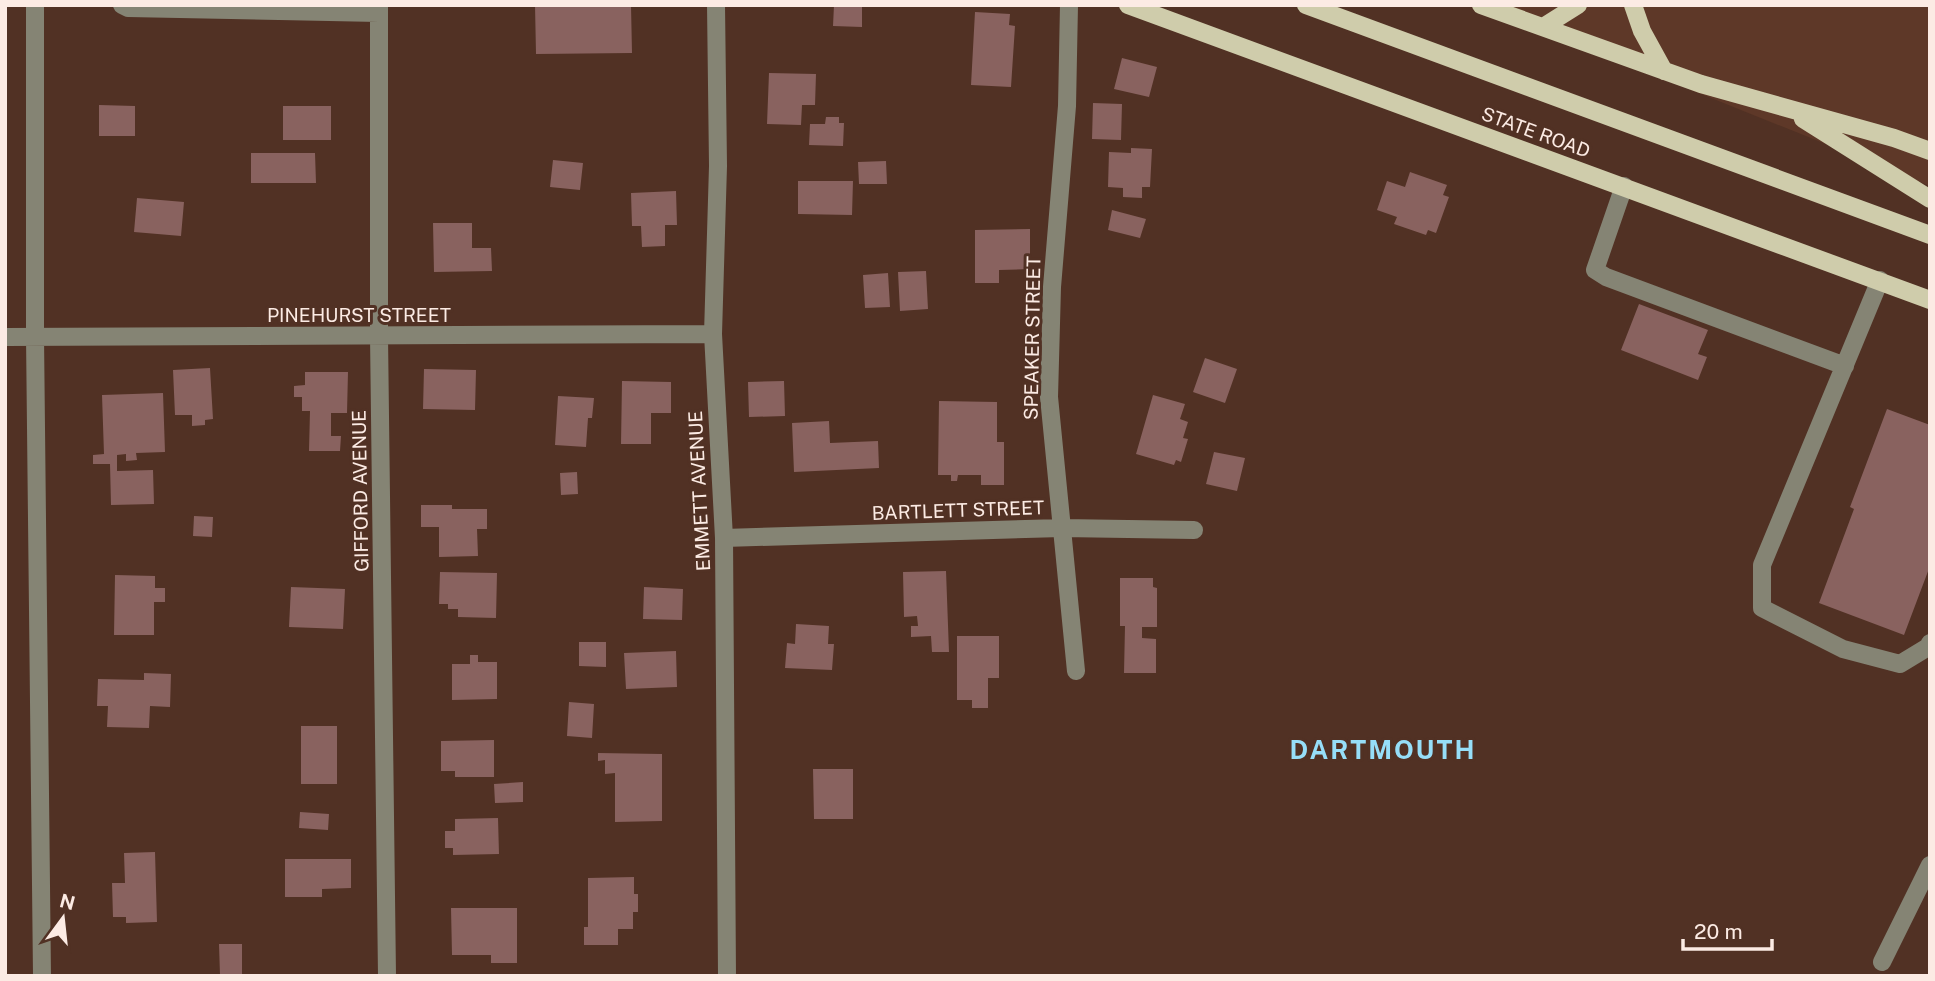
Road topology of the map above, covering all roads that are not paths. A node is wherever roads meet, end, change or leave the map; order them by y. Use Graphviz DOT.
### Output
graph roads {
  1 [pos="36,5"];
  2 [pos="122,5"];
  3 [pos="716,5"];
  4 [pos="1069,5"];
  5 [pos="1128,5"];
  6 [pos="1307,5"];
  7 [pos="1481,5"];
  8 [pos="1578,5"];
  9 [pos="1633,5"];
  10 [pos="379,9"];
  11 [pos="1543,27"];
  12 [pos="1664,71"];
  13 [pos="1788,110"];
  14 [pos="1930,151"];
  15 [pos="1624,186"];
  16 [pos="1930,199"];
  17 [pos="1930,235"];
  18 [pos="1880,280"];
  19 [pos="1930,300"];
  20 [pos="713,334"];
  21 [pos="35,336"];
  22 [pos="379,336"];
  23 [pos="5,337"];
  24 [pos="1845,366"];
  25 [pos="1062,528"];
  26 [pos="1194,530"];
  27 [pos="724,538"];
  28 [pos="1930,643"];
  29 [pos="1076,671"];
  30 [pos="1930,865"];
  31 [pos="1882,962"];
  32 [pos="42,976"];
  33 [pos="387,976"];
  34 [pos="727,976"];
  1 -- 21 [label="street"];
  2 -- 10 [label="street"];
  3 -- 20 [label="street, EMMETT AVENUE"];
  4 -- 25 [label="street, SPEAKER STREET"];
  5 -- 15 [label="main road, STATE ROAD"];
  6 -- 17 [label="main road, STATE ROAD"];
  7 -- 11 [label="main road"];
  8 -- 11 [label="main road"];
  9 -- 12 [label="main road"];
  10 -- 22 [label="street, GIFFORD AVENUE"];
  11 -- 12 [label="main road"];
  12 -- 13 [label="main road"];
  13 -- 14 [label="main road"];
  13 -- 16 [label="main road"];
  15 -- 18 [label="main road, STATE ROAD"];
  15 -- 24 [label="street"];
  18 -- 19 [label="main road, STATE ROAD"];
  18 -- 24 [label="street"];
  20 -- 22 [label="street, PINEHURST STREET"];
  20 -- 27 [label="street, EMMETT AVENUE"];
  21 -- 22 [label="street, PINEHURST STREET"];
  21 -- 23 [label="street, PINEHURST STREET"];
  21 -- 32 [label="street"];
  22 -- 33 [label="street, GIFFORD AVENUE"];
  24 -- 28 [label="street"];
  25 -- 26 [label="street, BARTLETT STREET"];
  25 -- 27 [label="street, BARTLETT STREET"];
  25 -- 29 [label="street, SPEAKER STREET"];
  27 -- 34 [label="street, EMMETT AVENUE"];
  30 -- 31 [label="street"];
}
